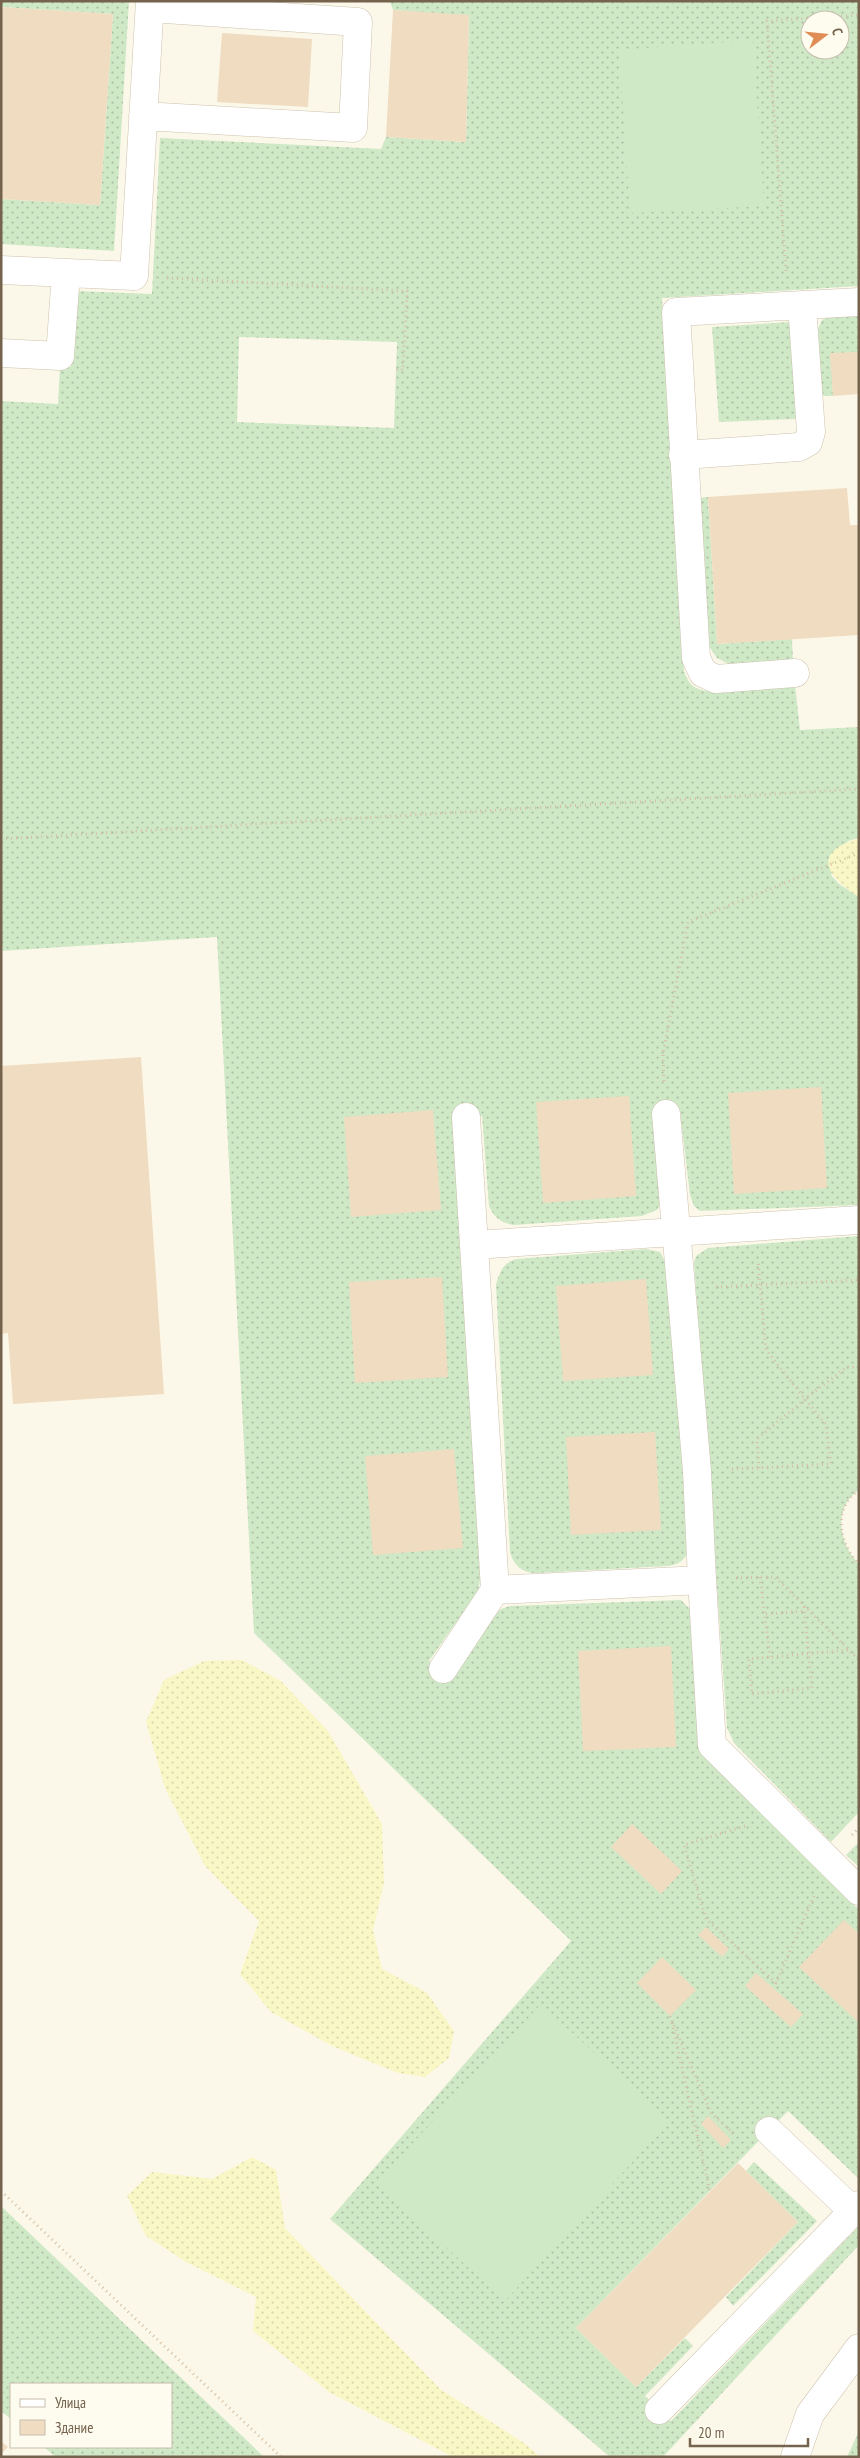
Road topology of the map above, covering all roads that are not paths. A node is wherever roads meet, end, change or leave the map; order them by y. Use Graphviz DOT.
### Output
graph roads {
  1 [pos="150,4"];
  2 [pos="143,116"];
  3 [pos="1,270"];
  4 [pos="66,273"];
  5 [pos="859,302"];
  6 [pos="795,306"];
  7 [pos="1,353"];
  8 [pos="683,455"];
  9 [pos="795,673"];
  10 [pos="666,1114"];
  11 [pos="466,1117"];
  12 [pos="859,1220"];
  13 [pos="677,1232"];
  14 [pos="474,1245"];
  15 [pos="702,1580"];
  16 [pos="495,1590"];
  17 [pos="443,1669"];
  18 [pos="859,1891"];
  19 [pos="769,2131"];
  20 [pos="856,2208"];
  21 [pos="859,2348"];
  22 [pos="659,2410"];
  23 [pos="795,2457"];
  1 -- 2 [label="street"];
  1 -- 2 [label="street"];
  2 -- 4 [label="street"];
  3 -- 4 [label="street"];
  4 -- 7 [label="street"];
  5 -- 6 [label="street"];
  6 -- 8 [label="street"];
  6 -- 8 [label="street"];
  8 -- 9 [label="street"];
  10 -- 13 [label="street"];
  11 -- 14 [label="street"];
  12 -- 13 [label="street"];
  13 -- 14 [label="street"];
  13 -- 15 [label="street"];
  14 -- 16 [label="street"];
  15 -- 16 [label="street"];
  15 -- 18 [label="street"];
  16 -- 17 [label="street"];
  19 -- 20 [label="street"];
  20 -- 22 [label="street"];
  21 -- 23 [label="street"];
}
